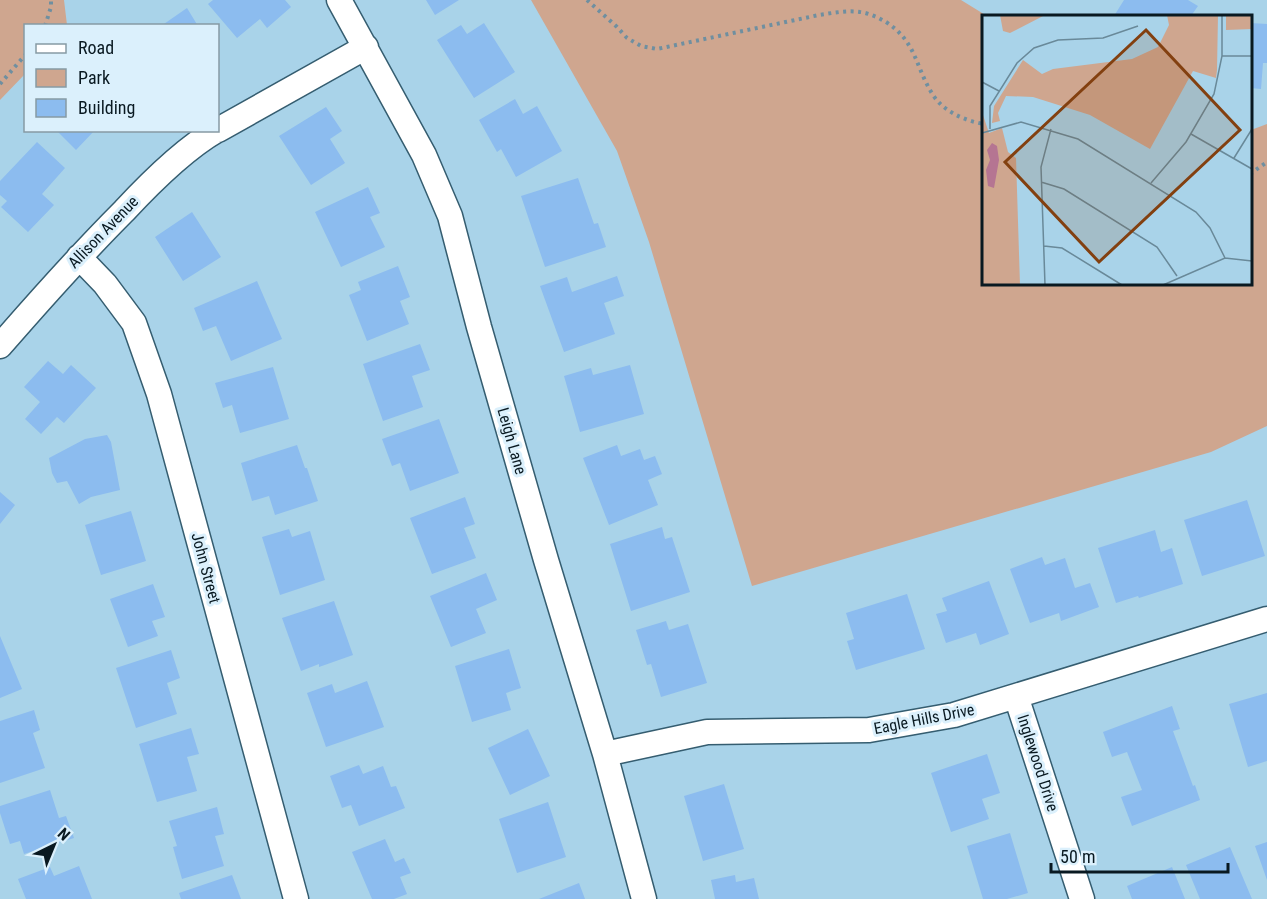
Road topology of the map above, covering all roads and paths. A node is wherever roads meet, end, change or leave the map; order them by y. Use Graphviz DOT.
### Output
graph roads {
  1 [pos="51,0"];
  2 [pos="339,0"];
  3 [pos="587,0"];
  4 [pos="46,24"];
  5 [pos="366,47"];
  6 [pos="24,56"];
  7 [pos="0,84"];
  8 [pos="982,124"];
  9 [pos="219,129"];
  10 [pos="214,132"];
  11 [pos="1267,162"];
  12 [pos="1252,173"];
  13 [pos="79,257"];
  14 [pos="0,346"];
  15 [pos="1267,619"];
  16 [pos="1016,696"];
  17 [pos="605,754"];
  18 [pos="296,899"];
  19 [pos="644,899"];
  20 [pos="1082,899"];
  1 -- 4 [label="path"];
  2 -- 5 [label="street, Leigh Lane"];
  3 -- 8 [label="path"];
  5 -- 9 [label="street, Allison Avenue"];
  5 -- 17 [label="street, Leigh Lane"];
  6 -- 7 [label="path"];
  10 -- 13 [label="street, Allison Avenue"];
  11 -- 12 [label="path"];
  13 -- 14 [label="street, Allison Avenue"];
  13 -- 18 [label="street, John Street"];
  15 -- 16 [label="street, Eagle Hills Drive"];
  16 -- 17 [label="street, Eagle Hills Drive"];
  16 -- 20 [label="street, Inglewood Drive"];
  17 -- 19 [label="street, Leigh Lane"];
}
